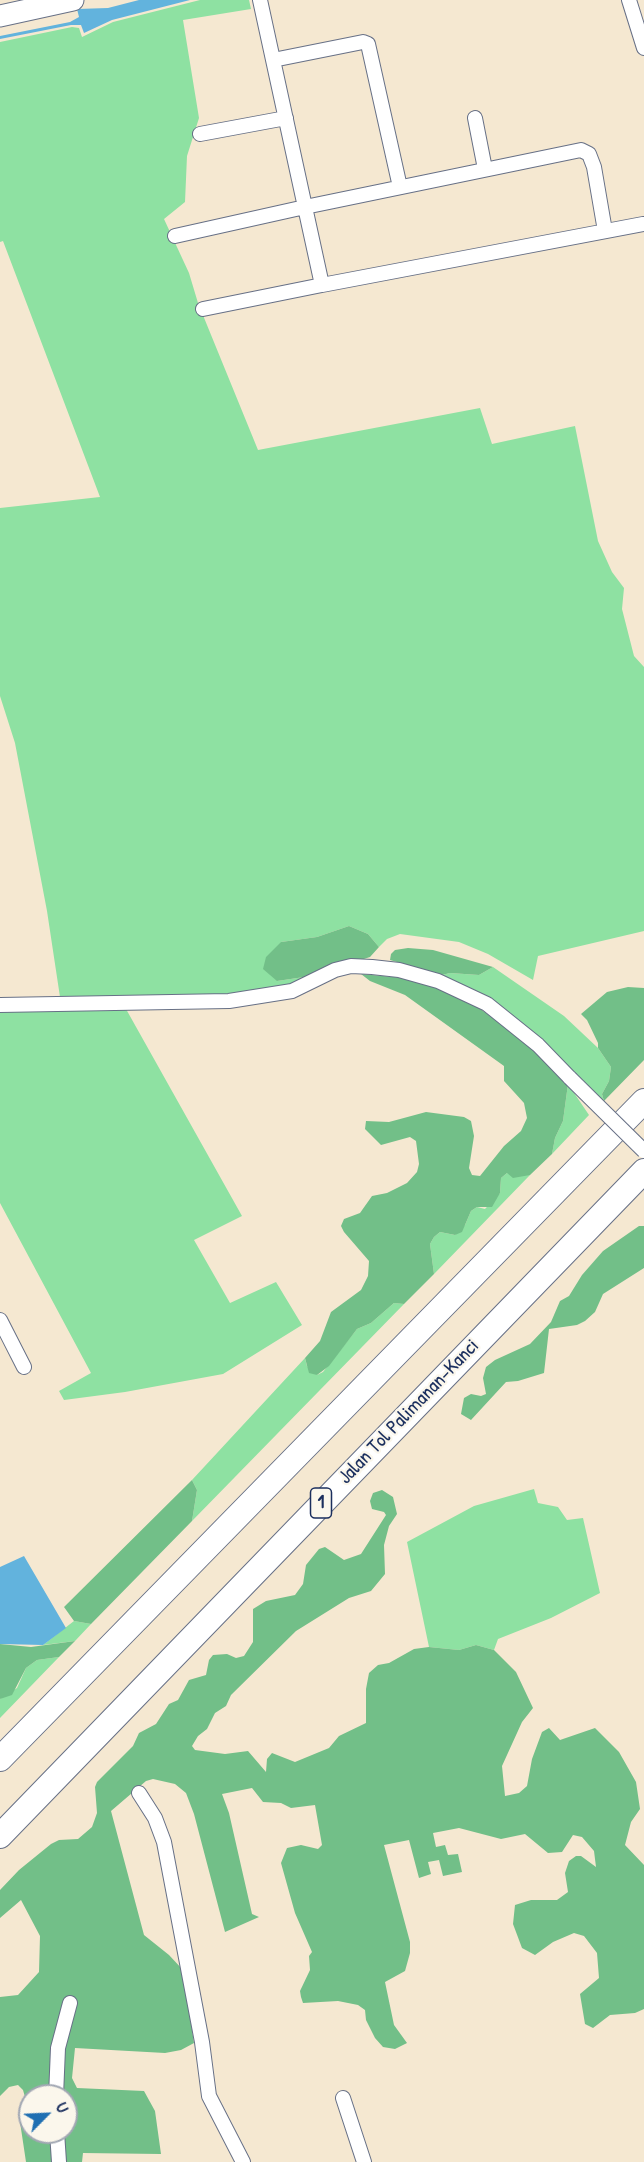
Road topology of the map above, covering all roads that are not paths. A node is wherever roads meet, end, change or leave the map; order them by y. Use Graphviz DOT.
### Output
graph roads {
  1 [pos="73,0"];
  2 [pos="260,0"];
  3 [pos="629,0"];
  4 [pos="0,16"];
  5 [pos="644,48"];
  6 [pos="273,60"];
  7 [pos="286,118"];
  8 [pos="475,118"];
  9 [pos="200,134"];
  10 [pos="485,170"];
  11 [pos="400,187"];
  12 [pos="305,207"];
  13 [pos="643,224"];
  14 [pos="605,231"];
  15 [pos="175,236"];
  16 [pos="322,285"];
  17 [pos="203,309"];
  18 [pos="0,1005"];
  19 [pos="644,1101"];
  20 [pos="644,1151"];
  21 [pos="644,1171"];
  22 [pos="0,1320"];
  23 [pos="24,1367"];
  24 [pos="0,1759"];
  25 [pos="139,1793"];
  26 [pos="0,1836"];
  27 [pos="70,2003"];
  28 [pos="56,2084"];
  29 [pos="342,2098"];
  30 [pos="58,2144"];
  31 [pos="59,2162"];
  32 [pos="243,2162"];
  33 [pos="364,2162"];
  1 -- 4 [label="main road"];
  2 -- 6 [label="street"];
  3 -- 5 [label="street"];
  6 -- 7 [label="street"];
  6 -- 11 [label="street"];
  7 -- 9 [label="street"];
  7 -- 12 [label="street"];
  8 -- 10 [label="street"];
  10 -- 11 [label="street"];
  10 -- 14 [label="street"];
  11 -- 12 [label="street"];
  12 -- 15 [label="street"];
  12 -- 16 [label="street"];
  13 -- 14 [label="street"];
  14 -- 16 [label="street"];
  16 -- 17 [label="street"];
  18 -- 20 [label="street, bridge"];
  19 -- 24 [label="highway"];
  21 -- 26 [label="highway, Jalan Tol Palimanan–Kanci / 1"];
  22 -- 23 [label="street"];
  25 -- 32 [label="street"];
  27 -- 28 [label="street"];
  29 -- 33 [label="street"];
  30 -- 31 [label="street"];
}
